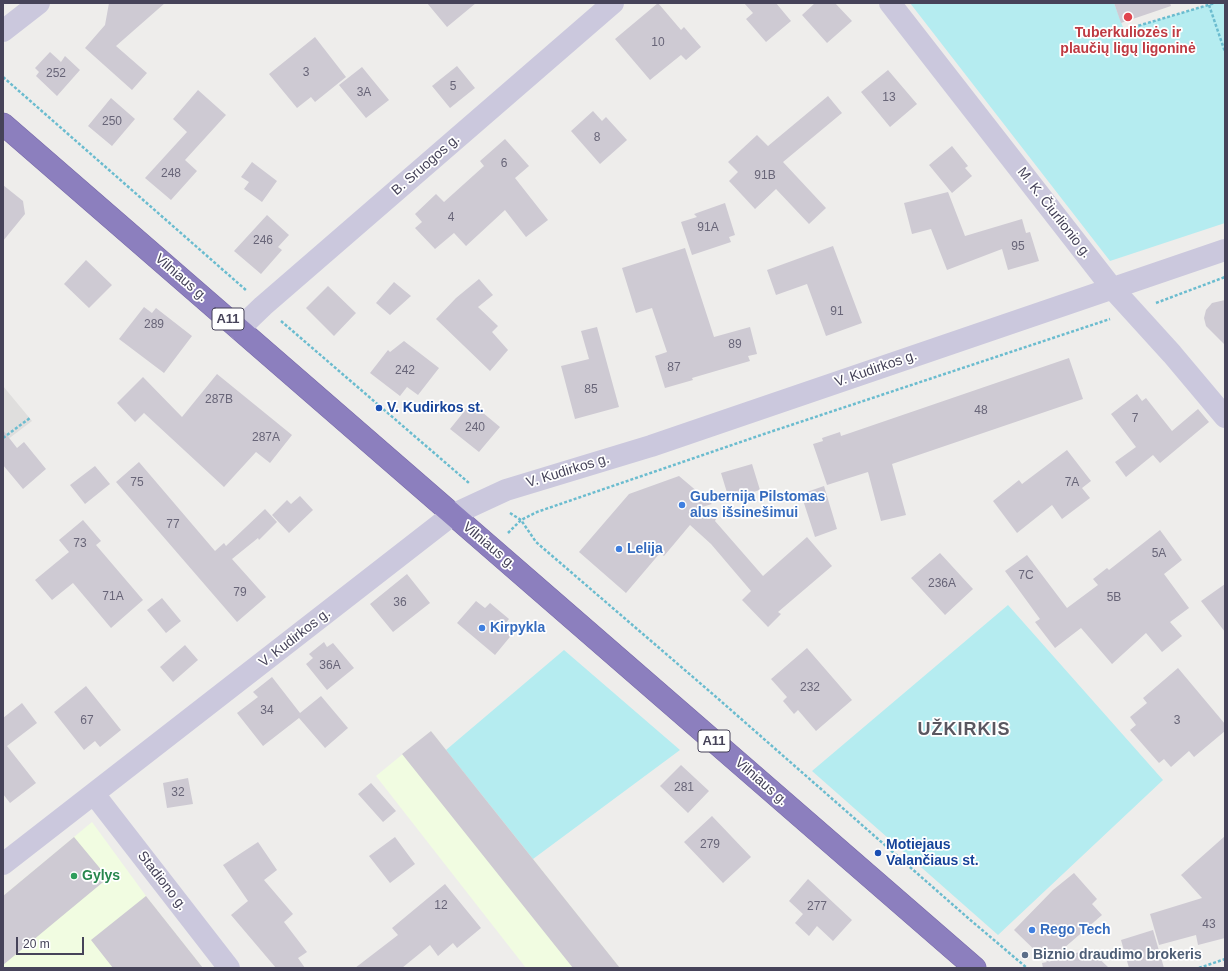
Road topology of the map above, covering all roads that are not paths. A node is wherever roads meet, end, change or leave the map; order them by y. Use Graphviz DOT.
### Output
graph roads {
  1 [pos="39,3"];
  2 [pos="613,3"];
  3 [pos="890,3"];
  4 [pos="3,31"];
  5 [pos="3,124"];
  6 [pos="1225,250"];
  7 [pos="1112,288"];
  8 [pos="239,329"];
  9 [pos="1225,417"];
  10 [pos="452,516"];
  11 [pos="94,794"];
  12 [pos="3,864"];
  13 [pos="229,968"];
  14 [pos="975,968"];
  1 -- 4 [label="street"];
  2 -- 8 [label="street, B. Sruogos g."];
  3 -- 7 [label="street, M. K. Čiurlionio g."];
  5 -- 8 [label="highway, Vilniaus g. / A11"];
  6 -- 7 [label="street, V. Kudirkos g."];
  7 -- 9 [label="street, M. K. Čiurlionio g."];
  7 -- 10 [label="street, V. Kudirkos g."];
  8 -- 10 [label="highway, Vilniaus g. / A11"];
  10 -- 11 [label="street, V. Kudirkos g."];
  10 -- 14 [label="highway, Vilniaus g. / A11"];
  11 -- 12 [label="street, V. Kudirkos g."];
  11 -- 13 [label="street, Stadiono g."];
}
